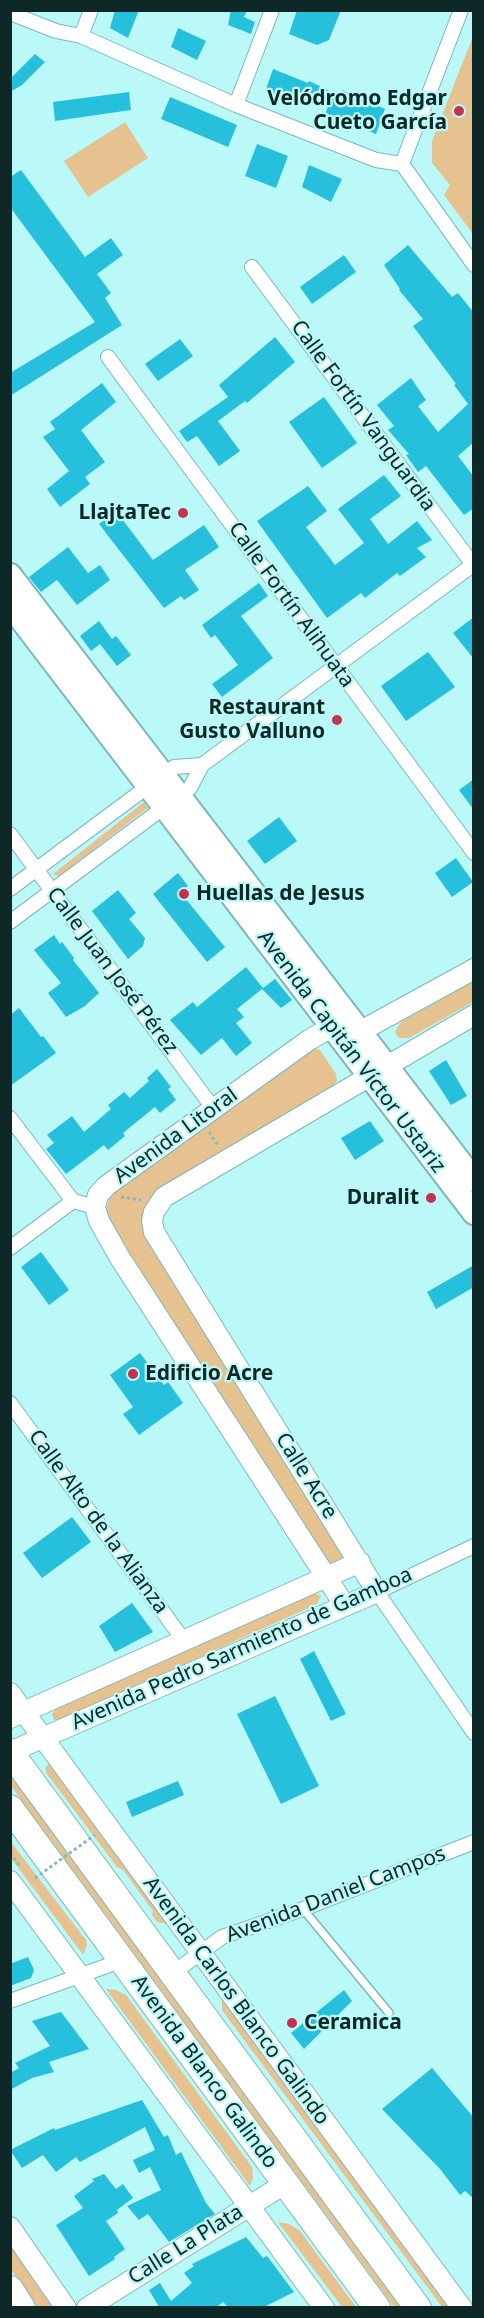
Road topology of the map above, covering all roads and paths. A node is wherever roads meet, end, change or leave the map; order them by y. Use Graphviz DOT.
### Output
graph roads {
  1 [pos="91,10"];
  2 [pos="272,10"];
  3 [pos="461,10"];
  4 [pos="10,13"];
  5 [pos="81,36"];
  6 [pos="236,105"];
  7 [pos="402,164"];
  8 [pos="474,265"];
  9 [pos="252,267"];
  10 [pos="108,357"];
  11 [pos="473,565"];
  12 [pos="10,575"];
  13 [pos="10,605"];
  14 [pos="336,666"];
  15 [pos="202,765"];
  16 [pos="156,780"];
  17 [pos="172,801"];
  18 [pos="10,834"];
  19 [pos="474,853"];
  20 [pos="37,870"];
  21 [pos="10,889"];
  22 [pos="53,891"];
  23 [pos="10,922"];
  24 [pos="474,969"];
  25 [pos="474,1015"];
  26 [pos="347,1025"];
  27 [pos="378,1070"];
  28 [pos="208,1116"];
  29 [pos="10,1118"];
  30 [pos="221,1151"];
  31 [pos="474,1180"];
  32 [pos="112,1196"];
  33 [pos="73,1201"];
  34 [pos="150,1206"];
  35 [pos="95,1207"];
  36 [pos="474,1213"];
  37 [pos="10,1248"];
  38 [pos="10,1403"];
  39 [pos="474,1546"];
  40 [pos="360,1562"];
  41 [pos="326,1577"];
  42 [pos="377,1592"];
  43 [pos="345,1606"];
  44 [pos="185,1641"];
  45 [pos="10,1693"];
  46 [pos="17,1715"];
  47 [pos="474,1733"];
  48 [pos="43,1737"];
  49 [pos="11,1752"];
  50 [pos="10,1808"];
  51 [pos="95,1834"];
  52 [pos="474,1842"];
  53 [pos="35,1878"];
  54 [pos="10,1881"];
  55 [pos="303,1909"];
  56 [pos="200,1953"];
  57 [pos="123,1960"];
  58 [pos="173,1973"];
  59 [pos="80,1975"];
  60 [pos="10,2001"];
  61 [pos="388,2013"];
  62 [pos="286,2183"];
  63 [pos="248,2206"];
  64 [pos="10,2226"];
  65 [pos="66,2307"];
  66 [pos="87,2307"];
  67 [pos="324,2307"];
  68 [pos="377,2307"];
  69 [pos="418,2307"];
  70 [pos="462,2307"];
  1 -- 5 [label="street"];
  2 -- 6 [label="street"];
  3 -- 7 [label="street"];
  4 -- 5 [label="street"];
  5 -- 6 [label="street"];
  6 -- 7 [label="street"];
  7 -- 8 [label="street"];
  9 -- 11 [label="street, Calle Fortín Vanguardia"];
  10 -- 14 [label="street, Calle Fortín Alihuata"];
  11 -- 14 [label="street"];
  12 -- 16 [label="main road, Avenida Capitán Víctor Ustariz"];
  13 -- 16 [label="main road, Avenida Capitán Víctor Ustariz"];
  14 -- 15 [label="street"];
  14 -- 19 [label="street, Calle Fortín Alihuata"];
  15 -- 16 [label="street"];
  15 -- 17 [label="street"];
  16 -- 17 [label="main road, Avenida Capitán Víctor Ustariz"];
  16 -- 20 [label="street"];
  17 -- 22 [label="street"];
  17 -- 26 [label="main road, Avenida Capitán Víctor Ustariz"];
  18 -- 20 [label="street, Calle Juan José Pérez"];
  20 -- 21 [label="street"];
  20 -- 22 [label="street, Calle Juan José Pérez"];
  22 -- 23 [label="street"];
  22 -- 28 [label="street, Calle Juan José Pérez"];
  24 -- 26 [label="street, Avenida Litoral"];
  25 -- 27 [label="street, Avenida Litoral"];
  26 -- 27 [label="main road, Avenida Capitán Víctor Ustariz"];
  26 -- 28 [label="street, Avenida Litoral"];
  27 -- 31 [label="main road, Avenida Capitán Víctor Ustariz"];
  27 -- 34 [label="street, Avenida Litoral"];
  27 -- 36 [label="main road, Avenida Capitán Víctor Ustariz"];
  28 -- 30 [label="path"];
  28 -- 35 [label="street, Avenida Litoral"];
  29 -- 33 [label="street"];
  32 -- 34 [label="path"];
  33 -- 35 [label="street"];
  33 -- 37 [label="street"];
  34 -- 40 [label="street, Calle Acre"];
  35 -- 41 [label="street, Calle Acre"];
  38 -- 44 [label="street, Calle Alto de la Alianza"];
  39 -- 42 [label="street, Avenida Pedro Sarmiento de Gamboa"];
  40 -- 41 [label="street, Avenida Pedro Sarmiento de Gamboa"];
  40 -- 42 [label="street, Calle Acre"];
  41 -- 43 [label="street, Calle Acre"];
  41 -- 44 [label="street, Avenida Pedro Sarmiento de Gamboa"];
  42 -- 43 [label="street, Avenida Pedro Sarmiento de Gamboa"];
  42 -- 47 [label="street, Calle Acre"];
  43 -- 48 [label="street, Avenida Pedro Sarmiento de Gamboa"];
  44 -- 46 [label="street, Avenida Pedro Sarmiento de Gamboa"];
  45 -- 46 [label="street, Avenida Carlos Blanco Galindo"];
  46 -- 48 [label="street, Avenida Carlos Blanco Galindo"];
  48 -- 49 [label="street, Avenida Pedro Sarmiento de Gamboa"];
  48 -- 56 [label="street, Avenida Carlos Blanco Galindo"];
  49 -- 58 [label="highway, Avenida Carlos Blanco Galindo"];
  50 -- 57 [label="highway"];
  51 -- 53 [label="path, bridge"];
  52 -- 55 [label="street, Avenida Daniel Campos"];
  54 -- 59 [label="street"];
  55 -- 56 [label="street, Avenida Daniel Campos"];
  55 -- 61 [label="lane"];
  56 -- 58 [label="street, Avenida Daniel Campos"];
  56 -- 70 [label="street, Avenida Carlos Blanco Galindo"];
  57 -- 59 [label="street"];
  57 -- 62 [label="highway, Avenida Blanco Galindo"];
  58 -- 69 [label="highway, Avenida Carlos Blanco Galindo"];
  59 -- 60 [label="street"];
  59 -- 63 [label="street"];
  62 -- 63 [label="street, Calle La Plata"];
  62 -- 68 [label="highway"];
  63 -- 66 [label="street, Calle La Plata"];
  63 -- 67 [label="street"];
  64 -- 65 [label="street"];
}
